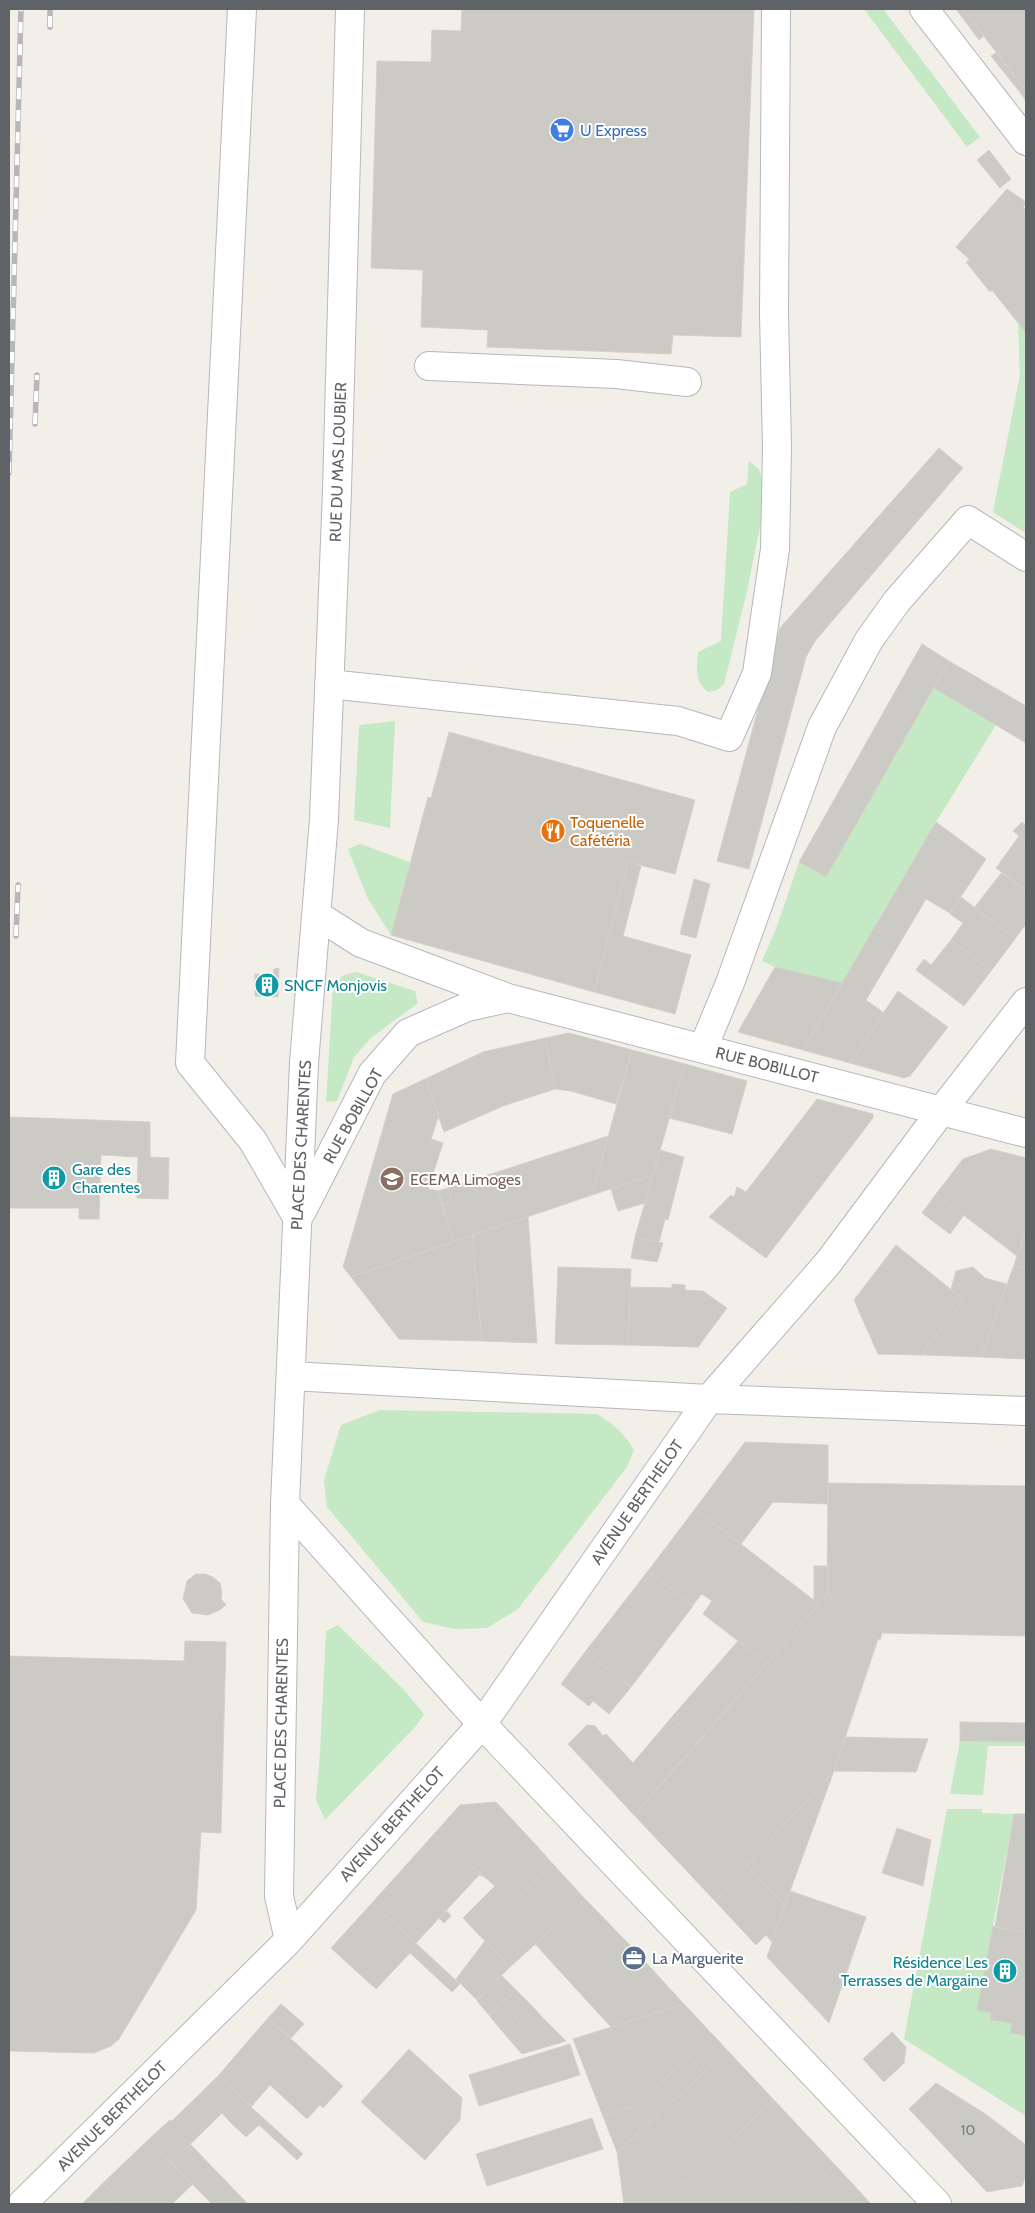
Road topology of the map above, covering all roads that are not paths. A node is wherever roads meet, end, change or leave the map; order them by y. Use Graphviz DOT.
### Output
graph roads {
  1 [pos="242,9"];
  2 [pos="350,9"];
  3 [pos="776,9"];
  4 [pos="924,9"];
  5 [pos="1026,141"];
  6 [pos="429,366"];
  7 [pos="686,382"];
  8 [pos="1026,556"];
  9 [pos="329,684"];
  10 [pos="317,915"];
  11 [pos="508,998"];
  12 [pos="1026,1002"];
  13 [pos="703,1048"];
  14 [pos="942,1110"];
  15 [pos="1026,1133"];
  16 [pos="298,1218"];
  17 [pos="291,1376"];
  18 [pos="709,1399"];
  19 [pos="1026,1411"];
  20 [pos="285,1504"];
  21 [pos="482,1724"];
  22 [pos="289,1940"];
  23 [pos="22,2204"];
  24 [pos="937,2204"];
  1 -- 16 [label="street"];
  2 -- 9 [label="street, RUE DU MAS LOUBIER"];
  3 -- 9 [label="street"];
  4 -- 5 [label="street"];
  6 -- 7 [label="street"];
  8 -- 13 [label="street"];
  9 -- 10 [label="street, RUE DU MAS LOUBIER"];
  10 -- 11 [label="street, RUE BOBILLOT"];
  10 -- 16 [label="street, PLACE DES CHARENTES"];
  11 -- 13 [label="street, RUE BOBILLOT"];
  11 -- 16 [label="street, RUE BOBILLOT"];
  12 -- 14 [label="street, AVENUE BERTHELOT"];
  13 -- 14 [label="street, RUE BOBILLOT"];
  14 -- 15 [label="street, RUE BOBILLOT"];
  14 -- 18 [label="street, AVENUE BERTHELOT"];
  16 -- 17 [label="street, PLACE DES CHARENTES"];
  17 -- 18 [label="street"];
  17 -- 20 [label="street, PLACE DES CHARENTES"];
  18 -- 19 [label="street"];
  18 -- 21 [label="street, AVENUE BERTHELOT"];
  20 -- 21 [label="street"];
  20 -- 22 [label="street, PLACE DES CHARENTES"];
  21 -- 22 [label="street, AVENUE BERTHELOT"];
  21 -- 24 [label="street"];
  22 -- 23 [label="street, AVENUE BERTHELOT"];
}
